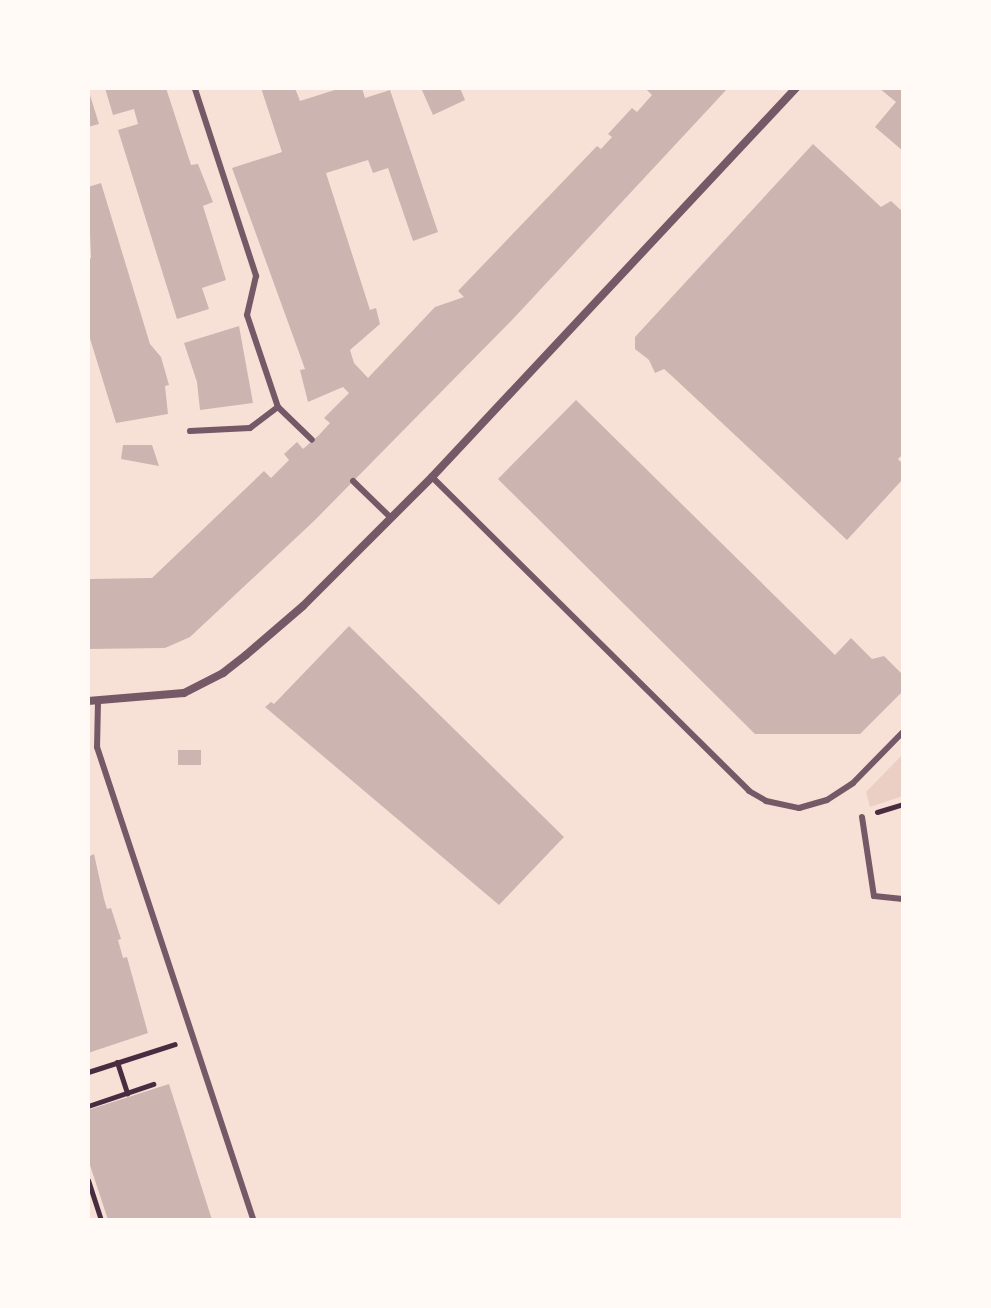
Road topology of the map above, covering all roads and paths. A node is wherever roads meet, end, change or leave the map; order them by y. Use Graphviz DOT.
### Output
graph roads {
  1 [pos="796,88"];
  2 [pos="195,89"];
  3 [pos="278,407"];
  4 [pos="190,431"];
  5 [pos="312,440"];
  6 [pos="432,477"];
  7 [pos="353,481"];
  8 [pos="391,518"];
  9 [pos="93,701"];
  10 [pos="903,732"];
  11 [pos="862,817"];
  12 [pos="903,899"];
  13 [pos="192,1038"];
  14 [pos="117,1062"];
  15 [pos="88,1072"];
  16 [pos="153,1084"];
  17 [pos="127,1093"];
  18 [pos="88,1106"];
  19 [pos="88,1180"];
  20 [pos="90,1191"];
  21 [pos="101,1220"];
  22 [pos="253,1220"];
  1 -- 6 [label="street"];
  2 -- 3 [label="lane"];
  3 -- 4 [label="lane"];
  3 -- 5 [label="lane"];
  6 -- 8 [label="street"];
  6 -- 10 [label="lane"];
  7 -- 8 [label="lane"];
  8 -- 9 [label="street"];
  9 -- 13 [label="lane"];
  11 -- 12 [label="lane"];
  13 -- 14 [label="path"];
  13 -- 22 [label="lane"];
  14 -- 15 [label="path"];
  14 -- 17 [label="path"];
  16 -- 17 [label="path"];
  17 -- 18 [label="path"];
  19 -- 20 [label="path"];
  20 -- 21 [label="path"];
}
